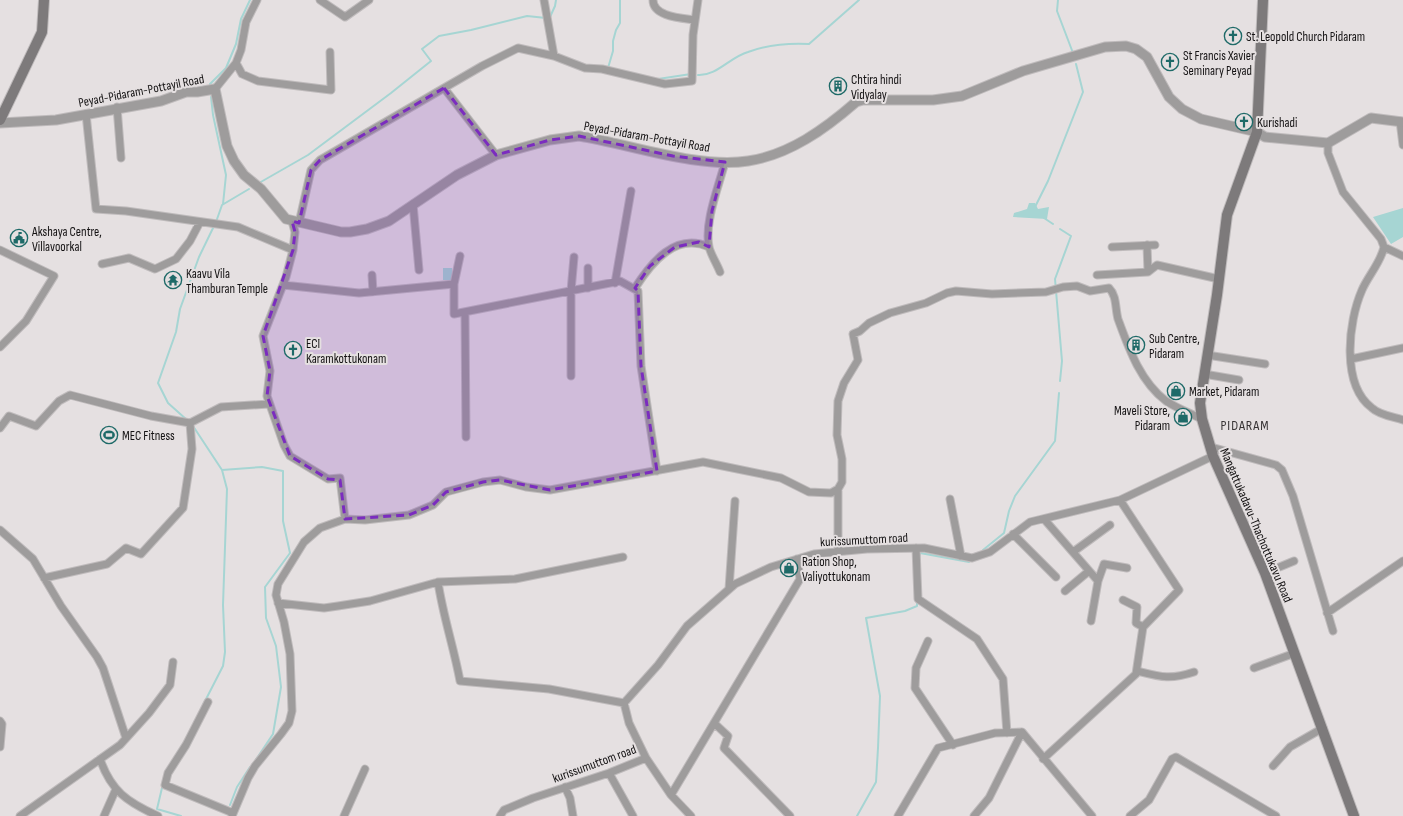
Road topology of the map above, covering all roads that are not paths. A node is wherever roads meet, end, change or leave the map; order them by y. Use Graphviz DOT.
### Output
graph roads {
  1 [pos="44,0"];
  2 [pos="258,0"];
  3 [pos="320,0"];
  4 [pos="369,0"];
  5 [pos="544,0"];
  6 [pos="653,0"];
  7 [pos="698,0"];
  8 [pos="1263,0"];
  9 [pos="695,20"];
  10 [pos="330,52"];
  11 [pos="554,56"];
  12 [pos="236,63"];
  13 [pos="444,88"];
  14 [pos="215,89"];
  15 [pos="117,108"];
  16 [pos="86,114"];
  17 [pos="0,120"];
  18 [pos="1402,121"];
  19 [pos="0,123"];
  20 [pos="1258,132"];
  21 [pos="1328,143"];
  22 [pos="1403,145"];
  23 [pos="496,155"];
  24 [pos="121,158"];
  25 [pos="726,162"];
  26 [pos="631,191"];
  27 [pos="414,204"];
  28 [pos="200,222"];
  29 [pos="295,222"];
  30 [pos="1147,245"];
  31 [pos="1155,245"];
  32 [pos="709,247"];
  33 [pos="1112,247"];
  34 [pos="1384,247"];
  35 [pos="0,250"];
  36 [pos="293,250"];
  37 [pos="460,256"];
  38 [pos="1403,256"];
  39 [pos="574,258"];
  40 [pos="102,264"];
  41 [pos="588,268"];
  42 [pos="419,270"];
  43 [pos="720,272"];
  44 [pos="1148,272"];
  45 [pos="372,275"];
  46 [pos="1097,275"];
  47 [pos="1219,278"];
  48 [pos="615,283"];
  49 [pos="454,284"];
  50 [pos="283,285"];
  51 [pos="588,288"];
  52 [pos="635,288"];
  53 [pos="571,291"];
  54 [pos="373,292"];
  55 [pos="465,313"];
  56 [pos="0,347"];
  57 [pos="1403,348"];
  58 [pos="1207,355"];
  59 [pos="1351,359"];
  60 [pos="1265,364"];
  61 [pos="1204,374"];
  62 [pos="571,376"];
  63 [pos="1239,380"];
  64 [pos="268,404"];
  65 [pos="1202,419"];
  66 [pos="1403,420"];
  67 [pos="190,423"];
  68 [pos="0,428"];
  69 [pos="466,437"];
  70 [pos="1212,452"];
  71 [pos="657,471"];
  72 [pos="838,489"];
  73 [pos="950,499"];
  74 [pos="1120,500"];
  75 [pos="735,501"];
  76 [pos="345,519"];
  77 [pos="1044,519"];
  78 [pos="1110,526"];
  79 [pos="0,530"];
  80 [pos="1013,534"];
  81 [pos="916,548"];
  82 [pos="838,551"];
  83 [pos="1073,552"];
  84 [pos="961,556"];
  85 [pos="623,557"];
  86 [pos="797,559"];
  87 [pos="1294,561"];
  88 [pos="1403,561"];
  89 [pos="1126,568"];
  90 [pos="1089,571"];
  91 [pos="1266,572"];
  92 [pos="1056,577"];
  93 [pos="44,578"];
  94 [pos="1098,581"];
  95 [pos="438,582"];
  96 [pos="729,589"];
  97 [pos="1065,591"];
  98 [pos="1123,600"];
  99 [pos="278,602"];
  100 [pos="1327,613"];
  101 [pos="1091,621"];
  102 [pos="1143,627"];
  103 [pos="1333,630"];
  104 [pos="928,641"];
  105 [pos="1295,653"];
  106 [pos="172,662"];
  107 [pos="1254,668"];
  108 [pos="1137,671"];
  109 [pos="1194,672"];
  110 [pos="208,702"];
  111 [pos="624,703"];
  112 [pos="0,721"];
  113 [pos="714,723"];
  114 [pos="1323,728"];
  115 [pos="1022,732"];
  116 [pos="1008,733"];
  117 [pos="126,738"];
  118 [pos="952,745"];
  119 [pos="0,747"];
  120 [pos="646,758"];
  121 [pos="100,759"];
  122 [pos="1043,759"];
  123 [pos="1272,766"];
  124 [pos="365,769"];
  125 [pos="609,773"];
  126 [pos="565,787"];
  127 [pos="116,789"];
  128 [pos="671,795"];
  129 [pos="233,814"];
  130 [pos="20,816"];
  131 [pos="104,816"];
  132 [pos="158,816"];
  133 [pos="344,816"];
  134 [pos="500,816"];
  135 [pos="573,816"];
  136 [pos="633,816"];
  137 [pos="691,816"];
  138 [pos="790,816"];
  139 [pos="898,816"];
  140 [pos="974,816"];
  141 [pos="1092,816"];
  142 [pos="1130,816"];
  143 [pos="1276,816"];
  144 [pos="1354,816"];
  1 -- 17 [label="main road"];
  2 -- 12 [label="street"];
  3 -- 4 [label="street"];
  5 -- 11 [label="street"];
  6 -- 9 [label="street"];
  7 -- 9 [label="street"];
  8 -- 20 [label="main road, Mangattukadavu-Thachottukavu Road"];
  9 -- 11 [label="street"];
  10 -- 12 [label="street"];
  11 -- 13 [label="street"];
  12 -- 14 [label="street"];
  13 -- 23 [label="street"];
  13 -- 29 [label="street"];
  14 -- 15 [label="street, Peyad-Pidaram-Pottayil Road"];
  14 -- 29 [label="street, Peyad-Pidaram-Pottayil Road"];
  15 -- 16 [label="street, Peyad-Pidaram-Pottayil Road"];
  15 -- 24 [label="street"];
  16 -- 19 [label="street, Peyad-Pidaram-Pottayil Road"];
  16 -- 28 [label="street"];
  18 -- 21 [label="street"];
  18 -- 22 [label="street"];
  20 -- 21 [label="street, Peyad-Pidaram-Pottayil Road"];
  20 -- 25 [label="street, Peyad-Pidaram-Pottayil Road"];
  20 -- 47 [label="main road, Mangattukadavu-Thachottukavu Road"];
  21 -- 34 [label="street"];
  23 -- 25 [label="street, Peyad-Pidaram-Pottayil Road"];
  23 -- 27 [label="street, Peyad-Pidaram-Pottayil Road"];
  25 -- 32 [label="street"];
  26 -- 48 [label="street"];
  27 -- 29 [label="street, Peyad-Pidaram-Pottayil Road"];
  27 -- 42 [label="street"];
  28 -- 36 [label="street"];
  28 -- 40 [label="street"];
  29 -- 36 [label="street"];
  30 -- 31 [label="street"];
  30 -- 33 [label="street"];
  30 -- 44 [label="street"];
  32 -- 43 [label="street"];
  32 -- 52 [label="street"];
  34 -- 38 [label="street"];
  34 -- 59 [label="street"];
  35 -- 56 [label="street"];
  36 -- 50 [label="street"];
  37 -- 49 [label="street"];
  39 -- 53 [label="street"];
  41 -- 51 [label="street"];
  44 -- 46 [label="street"];
  44 -- 47 [label="street"];
  45 -- 54 [label="street"];
  47 -- 58 [label="main road, Mangattukadavu-Thachottukavu Road"];
  48 -- 51 [label="street"];
  48 -- 52 [label="street"];
  49 -- 54 [label="street"];
  49 -- 55 [label="street"];
  50 -- 54 [label="street"];
  50 -- 64 [label="street"];
  51 -- 53 [label="street"];
  52 -- 71 [label="street"];
  53 -- 55 [label="street"];
  53 -- 62 [label="street"];
  55 -- 69 [label="street"];
  57 -- 59 [label="street"];
  58 -- 60 [label="street"];
  58 -- 61 [label="main road, Mangattukadavu-Thachottukavu Road"];
  59 -- 66 [label="street"];
  61 -- 63 [label="street"];
  61 -- 65 [label="main road, Mangattukadavu-Thachottukavu Road"];
  64 -- 67 [label="street"];
  64 -- 76 [label="street"];
  65 -- 70 [label="main road, Mangattukadavu-Thachottukavu Road"];
  65 -- 72 [label="street"];
  67 -- 68 [label="street"];
  67 -- 93 [label="street"];
  70 -- 74 [label="street, kurissumuttom road"];
  70 -- 91 [label="main road, Mangattukadavu-Thachottukavu Road"];
  70 -- 100 [label="street"];
  71 -- 72 [label="street"];
  71 -- 76 [label="street"];
  72 -- 82 [label="street"];
  73 -- 84 [label="street"];
  74 -- 77 [label="street, kurissumuttom road"];
  74 -- 102 [label="street"];
  75 -- 96 [label="street"];
  76 -- 99 [label="street"];
  77 -- 80 [label="street, kurissumuttom road"];
  77 -- 83 [label="street"];
  78 -- 83 [label="street"];
  79 -- 93 [label="street"];
  80 -- 84 [label="street, kurissumuttom road"];
  80 -- 92 [label="street"];
  81 -- 82 [label="street, kurissumuttom road"];
  81 -- 84 [label="street, kurissumuttom road"];
  81 -- 116 [label="street"];
  82 -- 86 [label="street, kurissumuttom road"];
  83 -- 90 [label="street"];
  85 -- 95 [label="street"];
  86 -- 96 [label="street, kurissumuttom road"];
  86 -- 113 [label="street"];
  87 -- 91 [label="street"];
  88 -- 100 [label="street"];
  89 -- 94 [label="street"];
  90 -- 94 [label="street"];
  90 -- 97 [label="street"];
  91 -- 105 [label="main road, Mangattukadavu-Thachottukavu Road"];
  93 -- 117 [label="street"];
  94 -- 101 [label="street"];
  95 -- 99 [label="street"];
  95 -- 111 [label="street"];
  96 -- 111 [label="street, kurissumuttom road"];
  98 -- 102 [label="street"];
  99 -- 129 [label="street"];
  100 -- 103 [label="street"];
  102 -- 108 [label="street"];
  104 -- 118 [label="street"];
  105 -- 107 [label="street"];
  105 -- 114 [label="main road, Mangattukadavu-Thachottukavu Road"];
  106 -- 117 [label="street"];
  108 -- 109 [label="street"];
  108 -- 122 [label="street"];
  110 -- 129 [label="street"];
  111 -- 120 [label="street, kurissumuttom road"];
  112 -- 119 [label="street"];
  113 -- 128 [label="street"];
  113 -- 138 [label="street"];
  114 -- 123 [label="street"];
  114 -- 144 [label="main road, Mangattukadavu-Thachottukavu Road"];
  115 -- 116 [label="street"];
  115 -- 122 [label="street"];
  115 -- 140 [label="street"];
  116 -- 118 [label="street"];
  117 -- 121 [label="street"];
  118 -- 139 [label="street"];
  120 -- 125 [label="street, kurissumuttom road"];
  120 -- 128 [label="street"];
  121 -- 127 [label="street"];
  121 -- 130 [label="street"];
  122 -- 141 [label="street"];
  124 -- 133 [label="street"];
  125 -- 126 [label="street, kurissumuttom road"];
  125 -- 136 [label="street"];
  126 -- 134 [label="street, kurissumuttom road"];
  126 -- 135 [label="street"];
  127 -- 131 [label="street"];
  127 -- 132 [label="street"];
  128 -- 137 [label="street"];
  142 -- 143 [label="street"];
}
